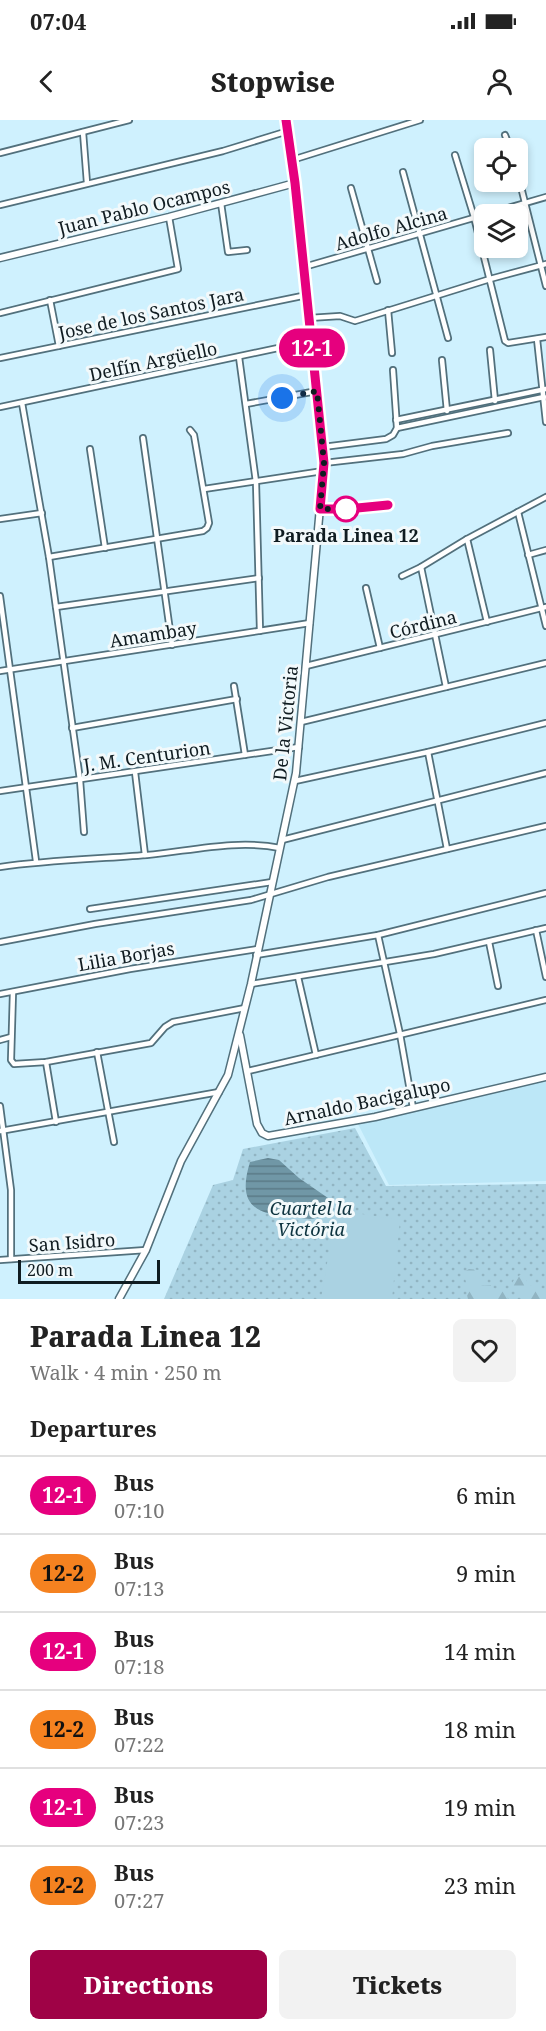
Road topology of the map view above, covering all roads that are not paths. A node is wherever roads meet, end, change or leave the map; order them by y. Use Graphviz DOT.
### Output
graph roads {
  1 [pos="129,120"];
  2 [pos="286,120"];
  3 [pos="420,120"];
  4 [pos="288,130"];
  5 [pos="83,132"];
  6 [pos="505,135"];
  7 [pos="506,138"];
  8 [pos="0,153"];
  9 [pos="455,155"];
  10 [pos="292,160"];
  11 [pos="403,172"];
  12 [pos="87,183"];
  13 [pos="295,183"];
  14 [pos="351,188"];
  15 [pos="523,192"];
  16 [pos="546,197"];
  17 [pos="221,203"];
  18 [pos="526,203"];
  19 [pos="522,204"];
  20 [pos="0,205"];
  21 [pos="169,217"];
  22 [pos="474,217"];
  23 [pos="418,234"];
  24 [pos="369,248"];
  25 [pos="247,250"];
  26 [pos="0,258"];
  27 [pos="485,258"];
  28 [pos="544,265"];
  29 [pos="304,267"];
  30 [pos="490,279"];
  31 [pos="377,280"];
  32 [pos="546,286"];
  33 [pos="307,295"];
  34 [pos="437,295"];
  35 [pos="50,300"];
  36 [pos="388,310"];
  37 [pos="0,312"];
  38 [pos="309,318"];
  39 [pos="546,337"];
  40 [pos="448,338"];
  41 [pos="537,339"];
  42 [pos="311,341"];
  43 [pos="58,346"];
  44 [pos="490,350"];
  45 [pos="392,353"];
  46 [pos="239,357"];
  47 [pos="0,358"];
  48 [pos="442,360"];
  49 [pos="393,370"];
  50 [pos="545,389"];
  51 [pos="317,391"];
  52 [pos="544,397"];
  53 [pos="495,399"];
  54 [pos="22,403"];
  55 [pos="246,404"];
  56 [pos="495,406"];
  57 [pos="0,407"];
  58 [pos="447,410"];
  59 [pos="447,417"];
  60 [pos="396,420"];
  61 [pos="546,422"];
  62 [pos="397,428"];
  63 [pos="190,430"];
  64 [pos="508,433"];
  65 [pos="143,438"];
  66 [pos="322,447"];
  67 [pos="90,449"];
  68 [pos="324,463"];
  69 [pos="323,471"];
  70 [pos="256,482"];
  71 [pos="204,489"];
  72 [pos="546,497"];
  73 [pos="518,512"];
  74 [pos="42,513"];
  75 [pos="0,519"];
  76 [pos="467,539"];
  77 [pos="158,540"];
  78 [pos="105,549"];
  79 [pos="546,550"];
  80 [pos="528,555"];
  81 [pos="49,557"];
  82 [pos="421,567"];
  83 [pos="402,576"];
  84 [pos="259,578"];
  85 [pos="366,588"];
  86 [pos="165,591"];
  87 [pos="0,596"];
  88 [pos="56,607"];
  89 [pos="544,608"];
  90 [pos="487,622"];
  91 [pos="310,623"];
  92 [pos="546,626"];
  93 [pos="260,632"];
  94 [pos="436,634"];
  95 [pos="172,645"];
  96 [pos="380,648"];
  97 [pos="63,662"];
  98 [pos="546,663"];
  99 [pos="306,666"];
  100 [pos="11,670"];
  101 [pos="0,671"];
  102 [pos="234,686"];
  103 [pos="446,687"];
  104 [pos="237,699"];
  105 [pos="301,722"];
  106 [pos="546,723"];
  107 [pos="72,728"];
  108 [pos="299,747"];
  109 [pos="428,752"];
  110 [pos="245,755"];
  111 [pos="135,772"];
  112 [pos="546,773"];
  113 [pos="80,780"];
  114 [pos="295,781"];
  115 [pos="26,788"];
  116 [pos="0,791"];
  117 [pos="438,802"];
  118 [pos="546,826"];
  119 [pos="84,832"];
  120 [pos="282,840"];
  121 [pos="280,848"];
  122 [pos="447,849"];
  123 [pos="145,855"];
  124 [pos="36,861"];
  125 [pos="0,867"];
  126 [pos="272,882"];
  127 [pos="546,893"];
  128 [pos="269,896"];
  129 [pos="90,909"];
  130 [pos="546,928"];
  131 [pos="536,930"];
  132 [pos="378,935"];
  133 [pos="0,942"];
  134 [pos="489,942"];
  135 [pos="257,952"];
  136 [pos="385,962"];
  137 [pos="298,977"];
  138 [pos="546,977"];
  139 [pos="251,984"];
  140 [pos="498,986"];
  141 [pos="13,992"];
  142 [pos="0,994"];
  143 [pos="546,1000"];
  144 [pos="245,1008"];
  145 [pos="400,1034"];
  146 [pos="11,1037"];
  147 [pos="0,1040"];
  148 [pos="239,1047"];
  149 [pos="97,1052"];
  150 [pos="316,1055"];
  151 [pos="46,1062"];
  152 [pos="248,1071"];
  153 [pos="546,1077"];
  154 [pos="219,1092"];
  155 [pos="0,1106"];
  156 [pos="413,1107"];
  157 [pos="108,1112"];
  158 [pos="56,1122"];
  159 [pos="2,1131"];
  160 [pos="114,1142"];
  161 [pos="146,1250"];
  162 [pos="11,1259"];
  163 [pos="0,1260"];
  164 [pos="118,1299"];
  1 -- 5 [label="street"];
  2 -- 4 [label="main road, De la Victoria"];
  3 -- 10 [label="street"];
  4 -- 10 [label="main road, De la Victoria"];
  4 -- 12 [label="street"];
  5 -- 8 [label="street"];
  5 -- 12 [label="street"];
  6 -- 7 [label="street"];
  9 -- 22 [label="street"];
  10 -- 13 [label="main road, De la Victoria"];
  11 -- 23 [label="street"];
  12 -- 20 [label="street"];
  13 -- 17 [label="main road, Juan Pablo Ocampos"];
  13 -- 29 [label="main road, De la Victoria"];
  14 -- 24 [label="street"];
  15 -- 18 [label="street"];
  16 -- 18 [label="street, Adolfo Alcina"];
  17 -- 21 [label="main road, Juan Pablo Ocampos"];
  17 -- 25 [label="street"];
  18 -- 19 [label="street, Adolfo Alcina"];
  18 -- 28 [label="street"];
  21 -- 26 [label="main road, Juan Pablo Ocampos"];
  21 -- 35 [label="street"];
  22 -- 23 [label="street, Adolfo Alcina"];
  23 -- 24 [label="street, Adolfo Alcina"];
  23 -- 34 [label="street"];
  24 -- 29 [label="street, Adolfo Alcina"];
  24 -- 31 [label="street"];
  27 -- 30 [label="street"];
  28 -- 30 [label="street"];
  28 -- 32 [label="street"];
  29 -- 33 [label="main road, De la Victoria"];
  30 -- 34 [label="street"];
  30 -- 41 [label="street"];
  33 -- 38 [label="main road, De la Victoria"];
  33 -- 43 [label="street, Jose de los Santos Jara"];
  34 -- 36 [label="street"];
  34 -- 40 [label="street"];
  35 -- 37 [label="street"];
  35 -- 43 [label="street"];
  36 -- 38 [label="street"];
  36 -- 45 [label="street"];
  38 -- 42 [label="main road, De la Victoria"];
  39 -- 41 [label="street"];
  41 -- 50 [label="street"];
  42 -- 46 [label="street, Delfín Argüello"];
  42 -- 51 [label="main road, De la Victoria"];
  43 -- 47 [label="street, Jose de los Santos Jara"];
  44 -- 53 [label="street"];
  46 -- 54 [label="street, Delfín Argüello"];
  46 -- 55 [label="street"];
  48 -- 58 [label="street"];
  49 -- 60 [label="street"];
  50 -- 52 [label="street"];
  50 -- 53 [label="street"];
  51 -- 55 [label="street"];
  51 -- 66 [label="main road, De la Victoria"];
  52 -- 56 [label="street"];
  52 -- 61 [label="street"];
  53 -- 56 [label="street"];
  53 -- 58 [label="street"];
  54 -- 57 [label="street, Delfín Argüello"];
  54 -- 74 [label="street"];
  55 -- 70 [label="street"];
  56 -- 59 [label="street"];
  58 -- 59 [label="street"];
  58 -- 60 [label="street"];
  59 -- 62 [label="street"];
  60 -- 62 [label="street"];
  62 -- 66 [label="street"];
  63 -- 71 [label="street"];
  64 -- 68 [label="street"];
  65 -- 77 [label="street"];
  66 -- 68 [label="main road, De la Victoria"];
  67 -- 78 [label="street"];
  68 -- 69 [label="main road, De la Victoria"];
  69 -- 70 [label="street"];
  69 -- 91 [label="main road, De la Victoria"];
  70 -- 71 [label="street"];
  70 -- 84 [label="street"];
  71 -- 77 [label="street"];
  72 -- 73 [label="street"];
  73 -- 76 [label="street"];
  73 -- 80 [label="street"];
  74 -- 75 [label="street"];
  74 -- 81 [label="street"];
  76 -- 82 [label="street"];
  76 -- 90 [label="street"];
  77 -- 78 [label="street"];
  77 -- 86 [label="street"];
  78 -- 81 [label="street"];
  79 -- 80 [label="street"];
  80 -- 89 [label="street"];
  81 -- 88 [label="street"];
  82 -- 83 [label="street"];
  82 -- 94 [label="street"];
  84 -- 86 [label="street"];
  84 -- 93 [label="street"];
  85 -- 96 [label="street"];
  86 -- 88 [label="street"];
  86 -- 95 [label="street"];
  87 -- 100 [label="street"];
  88 -- 97 [label="street"];
  89 -- 90 [label="street, Córdina"];
  89 -- 92 [label="street"];
  90 -- 94 [label="street, Córdina"];
  91 -- 93 [label="street, Amambay"];
  91 -- 99 [label="main road, De la Victoria"];
  93 -- 95 [label="street, Amambay"];
  94 -- 96 [label="street, Córdina"];
  94 -- 103 [label="street"];
  95 -- 97 [label="street, Amambay"];
  96 -- 99 [label="street, Córdina"];
  97 -- 100 [label="street, Amambay"];
  97 -- 107 [label="street"];
  98 -- 103 [label="street"];
  99 -- 105 [label="main road, De la Victoria"];
  100 -- 101 [label="street, Amambay"];
  100 -- 115 [label="street"];
  102 -- 104 [label="street"];
  103 -- 105 [label="street"];
  104 -- 107 [label="street"];
  104 -- 110 [label="street"];
  105 -- 108 [label="main road, De la Victoria"];
  106 -- 109 [label="street"];
  107 -- 113 [label="street"];
  108 -- 110 [label="street, J. M. Centurion"];
  108 -- 114 [label="main road, De la Victoria"];
  109 -- 114 [label="street"];
  109 -- 117 [label="street"];
  110 -- 111 [label="street, J. M. Centurion"];
  111 -- 113 [label="street, J. M. Centurion"];
  111 -- 123 [label="street"];
  112 -- 117 [label="street"];
  113 -- 115 [label="street, J. M. Centurion"];
  113 -- 119 [label="street"];
  114 -- 120 [label="main road, De la Victoria"];
  115 -- 116 [label="street, J. M. Centurion"];
  115 -- 124 [label="street"];
  117 -- 120 [label="street"];
  117 -- 122 [label="street"];
  118 -- 122 [label="street"];
  120 -- 121 [label="main road, De la Victoria"];
  121 -- 123 [label="street"];
  121 -- 126 [label="main road, De la Victoria"];
  122 -- 128 [label="street"];
  123 -- 124 [label="street"];
  124 -- 125 [label="street"];
  126 -- 128 [label="main road, De la Victoria"];
  126 -- 129 [label="street"];
  127 -- 132 [label="street, Lilia Borjas"];
  128 -- 133 [label="street"];
  128 -- 135 [label="main road, De la Victoria"];
  130 -- 131 [label="street"];
  131 -- 134 [label="street"];
  131 -- 138 [label="street"];
  132 -- 135 [label="street, Lilia Borjas"];
  132 -- 136 [label="street"];
  134 -- 136 [label="street"];
  134 -- 140 [label="street"];
  135 -- 139 [label="main road, De la Victoria"];
  135 -- 141 [label="street, Lilia Borjas"];
  136 -- 137 [label="street"];
  136 -- 145 [label="street"];
  137 -- 139 [label="street"];
  137 -- 150 [label="street"];
  139 -- 144 [label="main road, De la Victoria"];
  141 -- 142 [label="street, Lilia Borjas"];
  141 -- 146 [label="street"];
  143 -- 145 [label="street"];
  144 -- 148 [label="main road, De la Victoria"];
  144 -- 149 [label="street"];
  145 -- 150 [label="street"];
  145 -- 156 [label="street"];
  146 -- 147 [label="street"];
  146 -- 151 [label="street"];
  148 -- 152 [label="main road, Arnaldo Bacigalupo"];
  148 -- 154 [label="main road, De la Victoria"];
  149 -- 151 [label="street"];
  149 -- 157 [label="street"];
  150 -- 152 [label="street"];
  151 -- 158 [label="street"];
  152 -- 156 [label="main road, Arnaldo Bacigalupo"];
  153 -- 156 [label="main road, Arnaldo Bacigalupo"];
  154 -- 157 [label="street"];
  154 -- 161 [label="main road, De la Victoria"];
  155 -- 159 [label="street"];
  157 -- 158 [label="street"];
  157 -- 160 [label="street"];
  158 -- 159 [label="street"];
  159 -- 162 [label="street"];
  161 -- 162 [label="street, San Isidro"];
  161 -- 164 [label="main road, De la Victoria"];
  162 -- 163 [label="street, San Isidro"];
}
